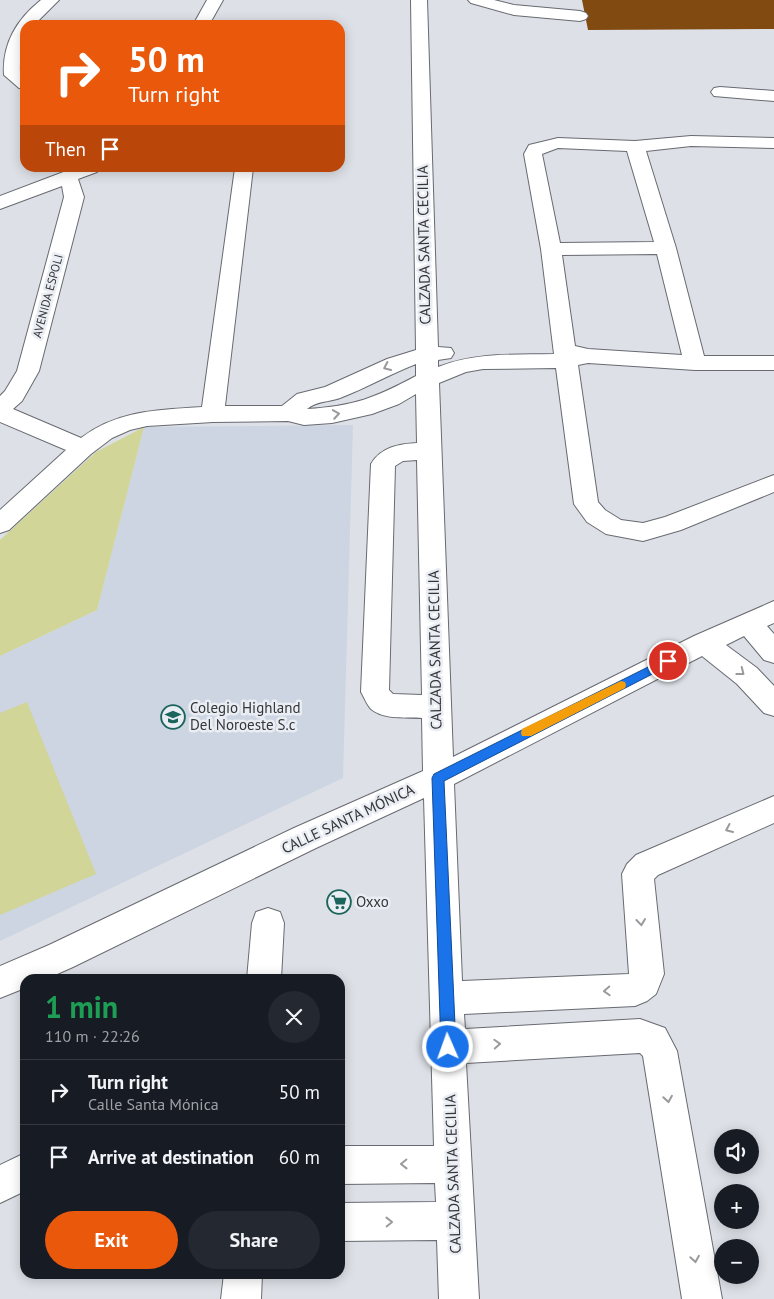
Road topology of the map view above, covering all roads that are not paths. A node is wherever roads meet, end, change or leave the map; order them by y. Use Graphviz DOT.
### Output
graph roads {
  1 [pos="50,0"];
  2 [pos="215,0"];
  3 [pos="419,0"];
  4 [pos="476,0"];
  5 [pos="580,16"];
  6 [pos="28,20"];
  7 [pos="204,20"];
  8 [pos="20,29"];
  9 [pos="20,81"];
  10 [pos="720,92"];
  11 [pos="774,96"];
  12 [pos="774,143"];
  13 [pos="635,146"];
  14 [pos="78,172"];
  15 [pos="243,172"];
  16 [pos="67,176"];
  17 [pos="0,203"];
  18 [pos="666,248"];
  19 [pos="551,249"];
  20 [pos="565,356"];
  21 [pos="696,362"];
  22 [pos="774,363"];
  23 [pos="427,367"];
  24 [pos="0,408"];
  25 [pos="0,413"];
  26 [pos="288,413"];
  27 [pos="213,414"];
  28 [pos="83,448"];
  29 [pos="430,451"];
  30 [pos="774,483"];
  31 [pos="0,524"];
  32 [pos="774,611"];
  33 [pos="749,624"];
  34 [pos="704,643"];
  35 [pos="774,652"];
  36 [pos="774,705"];
  37 [pos="436,706"];
  38 [pos="438,778"];
  39 [pos="774,809"];
  40 [pos="268,923"];
  41 [pos="264,974"];
  42 [pos="0,982"];
  43 [pos="446,998"];
  44 [pos="448,1047"];
  45 [pos="452,1164"];
  46 [pos="345,1165"];
  47 [pos="20,1174"];
  48 [pos="0,1184"];
  49 [pos="455,1221"];
  50 [pos="345,1222"];
  51 [pos="243,1279"];
  52 [pos="241,1299"];
  53 [pos="459,1299"];
  54 [pos="702,1299"];
  1 -- 6 [label="street"];
  2 -- 7 [label="street"];
  3 -- 23 [label="street, CALZADA SANTA CECILIA"];
  4 -- 5 [label="street"];
  8 -- 9 [label="street"];
  10 -- 11 [label="street"];
  12 -- 13 [label="street"];
  13 -- 18 [label="street"];
  13 -- 19 [label="street"];
  14 -- 16 [label="street"];
  15 -- 27 [label="street"];
  16 -- 17 [label="street"];
  16 -- 24 [label="street, AVENIDA ESPOLI"];
  18 -- 19 [label="street"];
  18 -- 21 [label="street"];
  19 -- 20 [label="street"];
  20 -- 21 [label="street"];
  20 -- 23 [label="street"];
  20 -- 30 [label="street"];
  21 -- 22 [label="street"];
  23 -- 26 [label="street, one-way"];
  26 -- 23 [label="street, one-way"];
  23 -- 29 [label="street, CALZADA SANTA CECILIA"];
  25 -- 28 [label="street"];
  26 -- 27 [label="street"];
  27 -- 28 [label="street"];
  28 -- 31 [label="street"];
  29 -- 37 [label="street, CALZADA SANTA CECILIA"];
  29 -- 37 [label="street"];
  32 -- 33 [label="street, CALLE SANTA MÓNICA"];
  33 -- 34 [label="street, CALLE SANTA MÓNICA"];
  33 -- 35 [label="street"];
  34 -- 36 [label="street, one-way"];
  34 -- 38 [label="street, CALLE SANTA MÓNICA"];
  37 -- 38 [label="street, CALZADA SANTA CECILIA"];
  38 -- 42 [label="street, CALLE SANTA MÓNICA"];
  38 -- 43 [label="street, CALZADA SANTA CECILIA"];
  39 -- 43 [label="street, one-way"];
  40 -- 41 [label="street"];
  43 -- 44 [label="street, CALZADA SANTA CECILIA"];
  44 -- 45 [label="street, CALZADA SANTA CECILIA"];
  44 -- 54 [label="street, one-way"];
  45 -- 46 [label="street, one-way"];
  45 -- 49 [label="street, CALZADA SANTA CECILIA"];
  47 -- 48 [label="street"];
  50 -- 49 [label="street, one-way"];
  49 -- 53 [label="street, CALZADA SANTA CECILIA"];
  51 -- 52 [label="street"];
}
